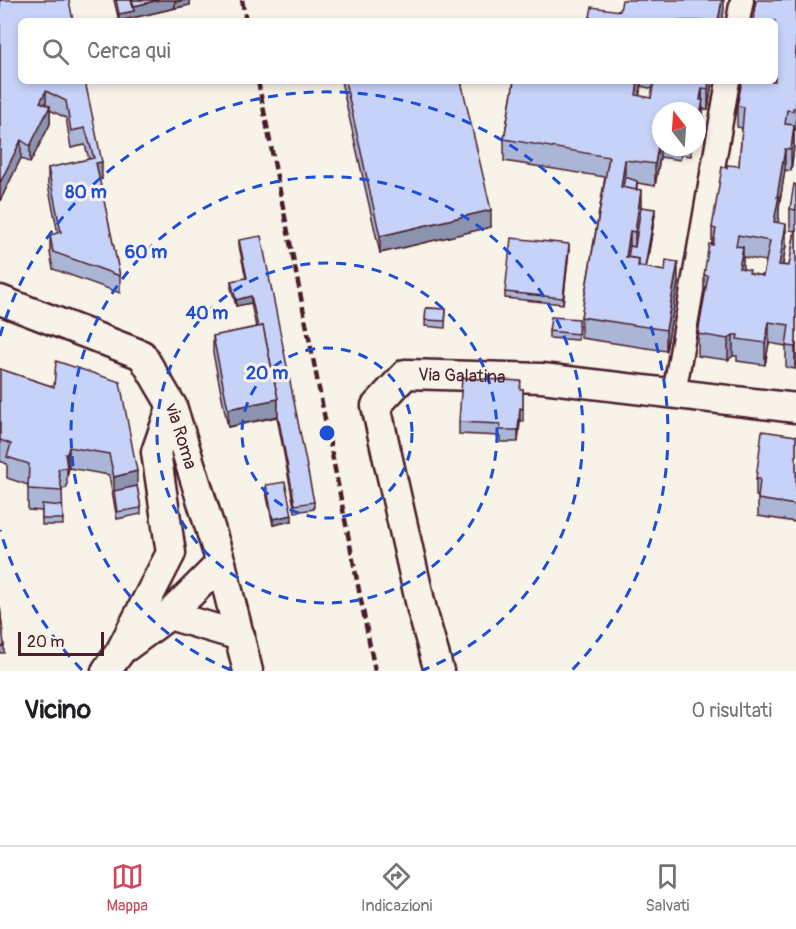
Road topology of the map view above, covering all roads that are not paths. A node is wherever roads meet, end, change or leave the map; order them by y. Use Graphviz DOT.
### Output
graph roads {
  1 [pos="742,0"];
  2 [pos="739,18"];
  3 [pos="727,84"];
  4 [pos="0,300"];
  5 [pos="674,394"];
  6 [pos="172,406"];
  7 [pos="796,408"];
  8 [pos="171,553"];
  9 [pos="221,563"];
  10 [pos="169,615"];
  11 [pos="240,636"];
  12 [pos="113,662"];
  13 [pos="248,671"];
  14 [pos="439,671"];
  1 -- 2 [label="street"];
  3 -- 5 [label="street"];
  4 -- 6 [label="street, via Roma"];
  5 -- 7 [label="street, Via Galatina"];
  5 -- 14 [label="street, Via Galatina"];
  6 -- 8 [label="street"];
  6 -- 9 [label="street, via Roma"];
  8 -- 9 [label="street"];
  8 -- 12 [label="street"];
  9 -- 10 [label="street"];
  9 -- 11 [label="street, via Roma"];
  10 -- 11 [label="street"];
  10 -- 12 [label="street"];
  11 -- 13 [label="street, via Roma"];
}
